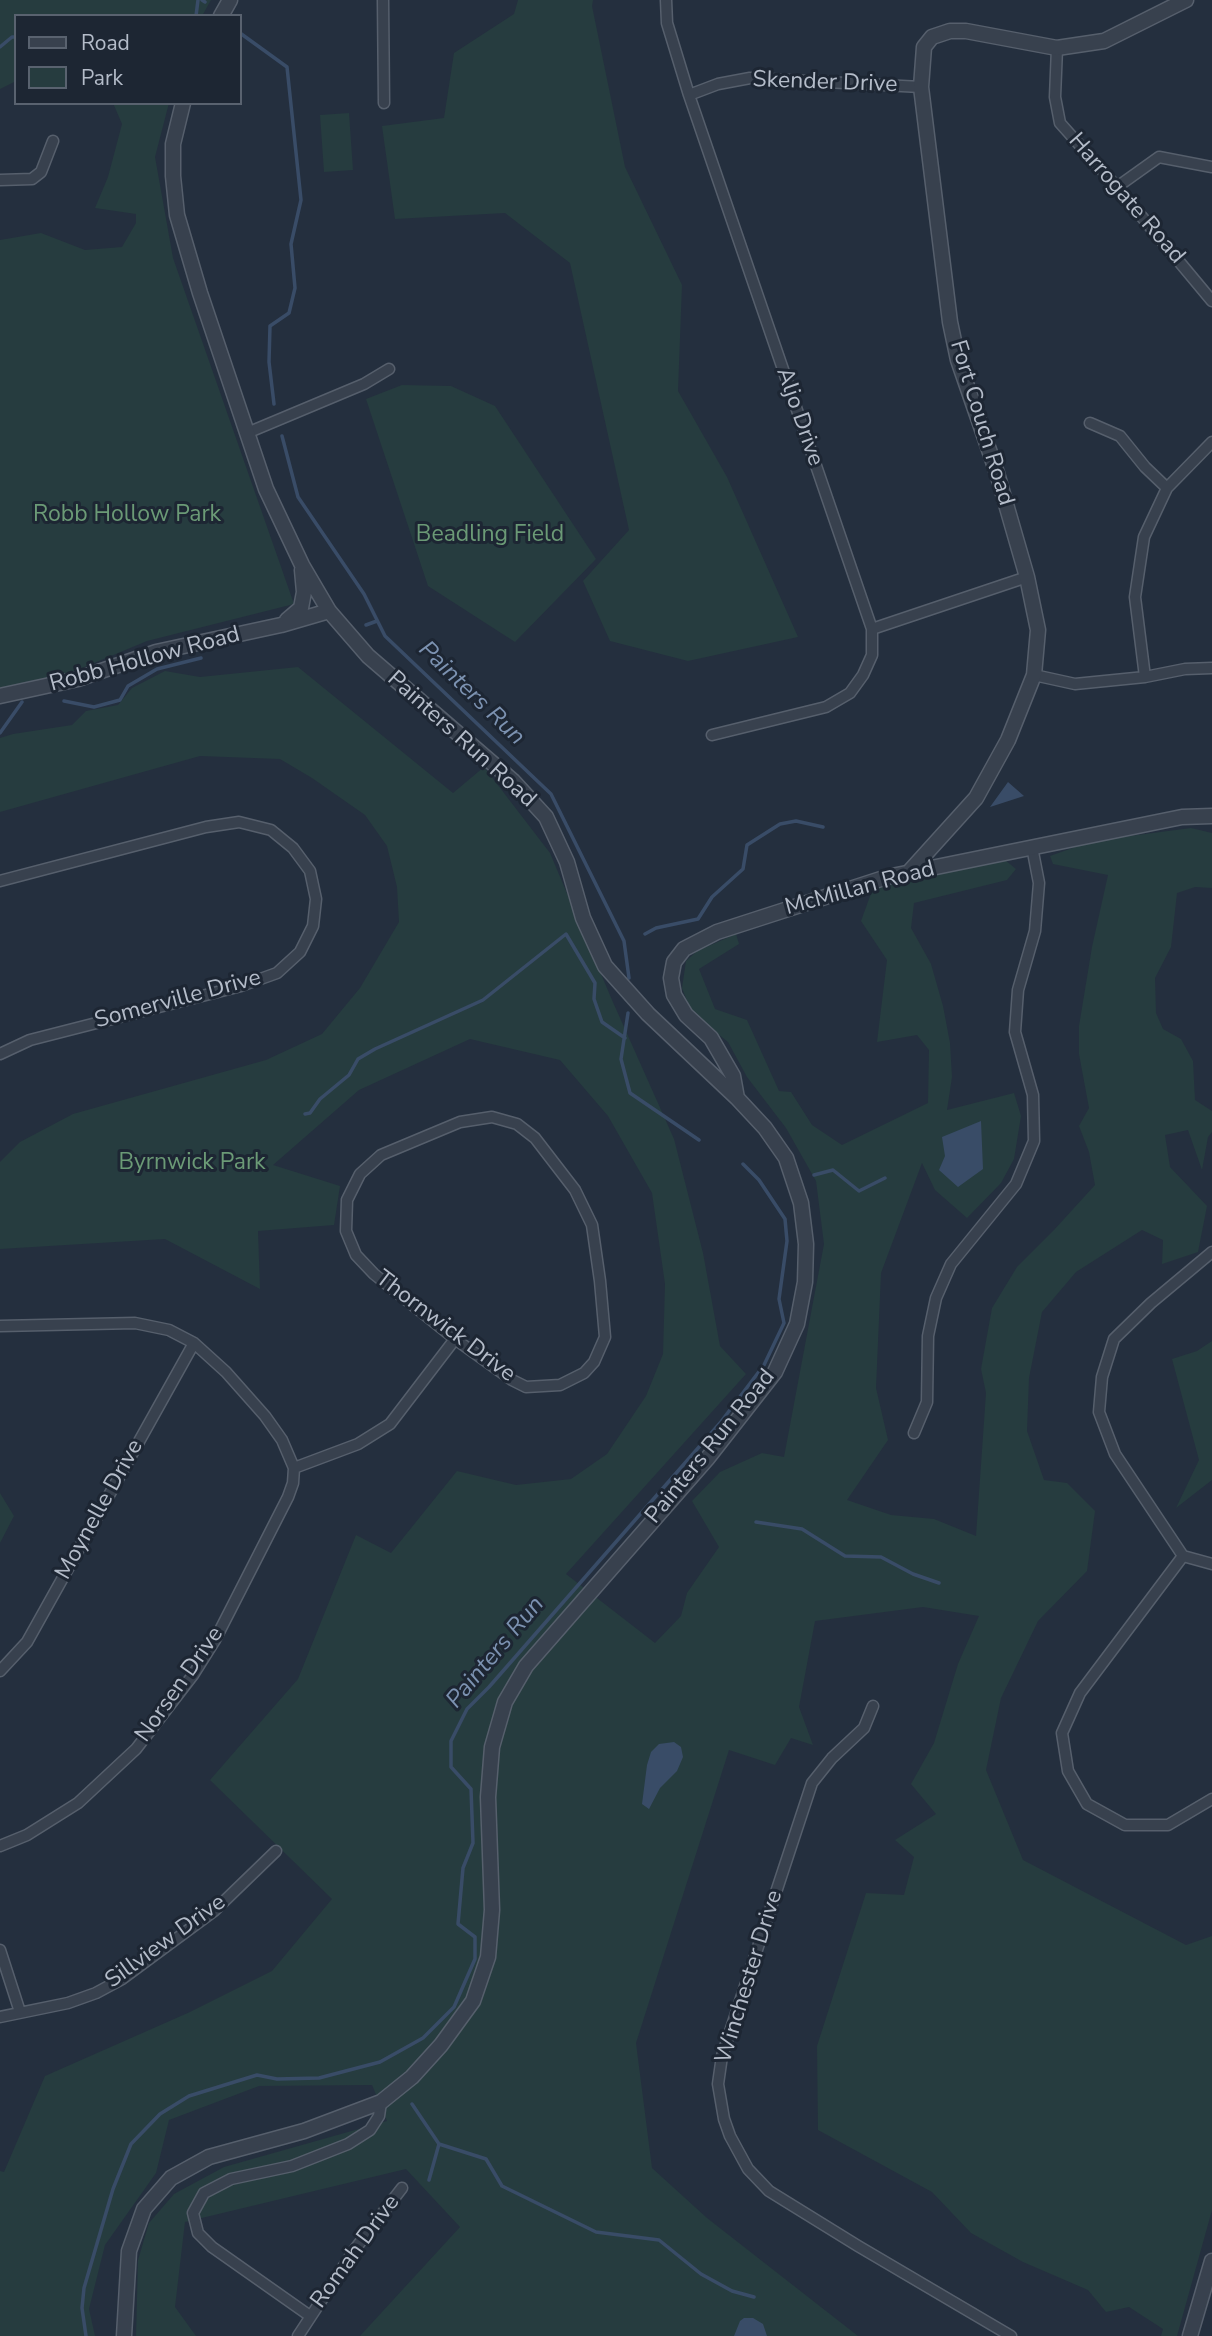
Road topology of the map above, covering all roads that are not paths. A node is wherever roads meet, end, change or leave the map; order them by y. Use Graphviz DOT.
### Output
graph roads {
  1 [pos="383,0"];
  2 [pos="666,0"];
  3 [pos="1186,0"];
  4 [pos="1057,48"];
  5 [pos="922,87"];
  6 [pos="689,95"];
  7 [pos="384,103"];
  8 [pos="183,105"];
  9 [pos="53,141"];
  10 [pos="1212,167"];
  11 [pos="0,180"];
  12 [pos="1117,187"];
  13 [pos="1212,301"];
  14 [pos="388,369"];
  15 [pos="1090,423"];
  16 [pos="247,433"];
  17 [pos="1212,442"];
  18 [pos="1167,488"];
  19 [pos="302,565"];
  20 [pos="1027,576"];
  21 [pos="329,611"];
  22 [pos="281,625"];
  23 [pos="872,629"];
  24 [pos="1212,668"];
  25 [pos="1034,676"];
  26 [pos="1146,677"];
  27 [pos="0,696"];
  28 [pos="712,735"];
  29 [pos="1212,816"];
  30 [pos="1032,847"];
  31 [pos="910,871"];
  32 [pos="0,881"];
  33 [pos="4,1051"];
  34 [pos="737,1098"];
  35 [pos="1212,1252"];
  36 [pos="0,1326"];
  37 [pos="455,1339"];
  38 [pos="194,1343"];
  39 [pos="914,1433"];
  40 [pos="294,1468"];
  41 [pos="1183,1556"];
  42 [pos="1212,1564"];
  43 [pos="0,1671"];
  44 [pos="873,1706"];
  45 [pos="1212,1799"];
  46 [pos="0,1846"];
  47 [pos="276,1851"];
  48 [pos="0,1950"];
  49 [pos="20,2012"];
  50 [pos="0,2017"];
  51 [pos="381,2102"];
  52 [pos="402,2188"];
  53 [pos="1212,2261"];
  54 [pos="310,2316"];
  55 [pos="124,2336"];
  56 [pos="298,2336"];
  57 [pos="1011,2336"];
  58 [pos="1190,2336"];
  1 -- 7 [label="street"];
  2 -- 6 [label="street, Aljo Drive"];
  3 -- 4 [label="street, Fort Couch Road"];
  4 -- 5 [label="street, Fort Couch Road"];
  4 -- 12 [label="street, Harrogate Road"];
  5 -- 6 [label="street, Skender Drive"];
  5 -- 20 [label="street, Fort Couch Road"];
  6 -- 23 [label="street, Aljo Drive"];
  8 -- 16 [label="street, Painters Run Road"];
  9 -- 11 [label="street"];
  10 -- 12 [label="street"];
  12 -- 13 [label="street, Harrogate Road"];
  14 -- 16 [label="street"];
  15 -- 18 [label="street"];
  16 -- 19 [label="street, Painters Run Road"];
  17 -- 18 [label="street"];
  18 -- 26 [label="street"];
  19 -- 21 [label="street, Painters Run Road"];
  19 -- 22 [label="street"];
  20 -- 23 [label="street"];
  20 -- 25 [label="street, Fort Couch Road"];
  21 -- 22 [label="street, Robb Hollow Road"];
  21 -- 34 [label="street, Painters Run Road"];
  22 -- 27 [label="street, Robb Hollow Road"];
  23 -- 28 [label="street, Aljo Drive"];
  24 -- 26 [label="street"];
  25 -- 26 [label="street"];
  25 -- 31 [label="street, Fort Couch Road"];
  29 -- 30 [label="street, McMillan Road"];
  30 -- 31 [label="street, McMillan Road"];
  30 -- 39 [label="street"];
  31 -- 34 [label="street, McMillan Road"];
  32 -- 33 [label="street, Somerville Drive"];
  34 -- 51 [label="street, Painters Run Road"];
  35 -- 41 [label="street"];
  36 -- 38 [label="street"];
  37 -- 37 [label="street, Thornwick Drive"];
  37 -- 40 [label="street"];
  38 -- 40 [label="street"];
  38 -- 43 [label="street, Moynelle Drive"];
  40 -- 46 [label="street, Norsen Drive"];
  41 -- 42 [label="street"];
  41 -- 45 [label="street"];
  44 -- 57 [label="street, Winchester Drive"];
  47 -- 49 [label="street, Sillview Drive"];
  48 -- 49 [label="street"];
  49 -- 50 [label="street, Sillview Drive"];
  51 -- 54 [label="street, Romah Drive"];
  51 -- 55 [label="street, Painters Run Road"];
  52 -- 54 [label="street, Romah Drive"];
  53 -- 58 [label="street"];
  54 -- 56 [label="street, Romah Drive"];
}
